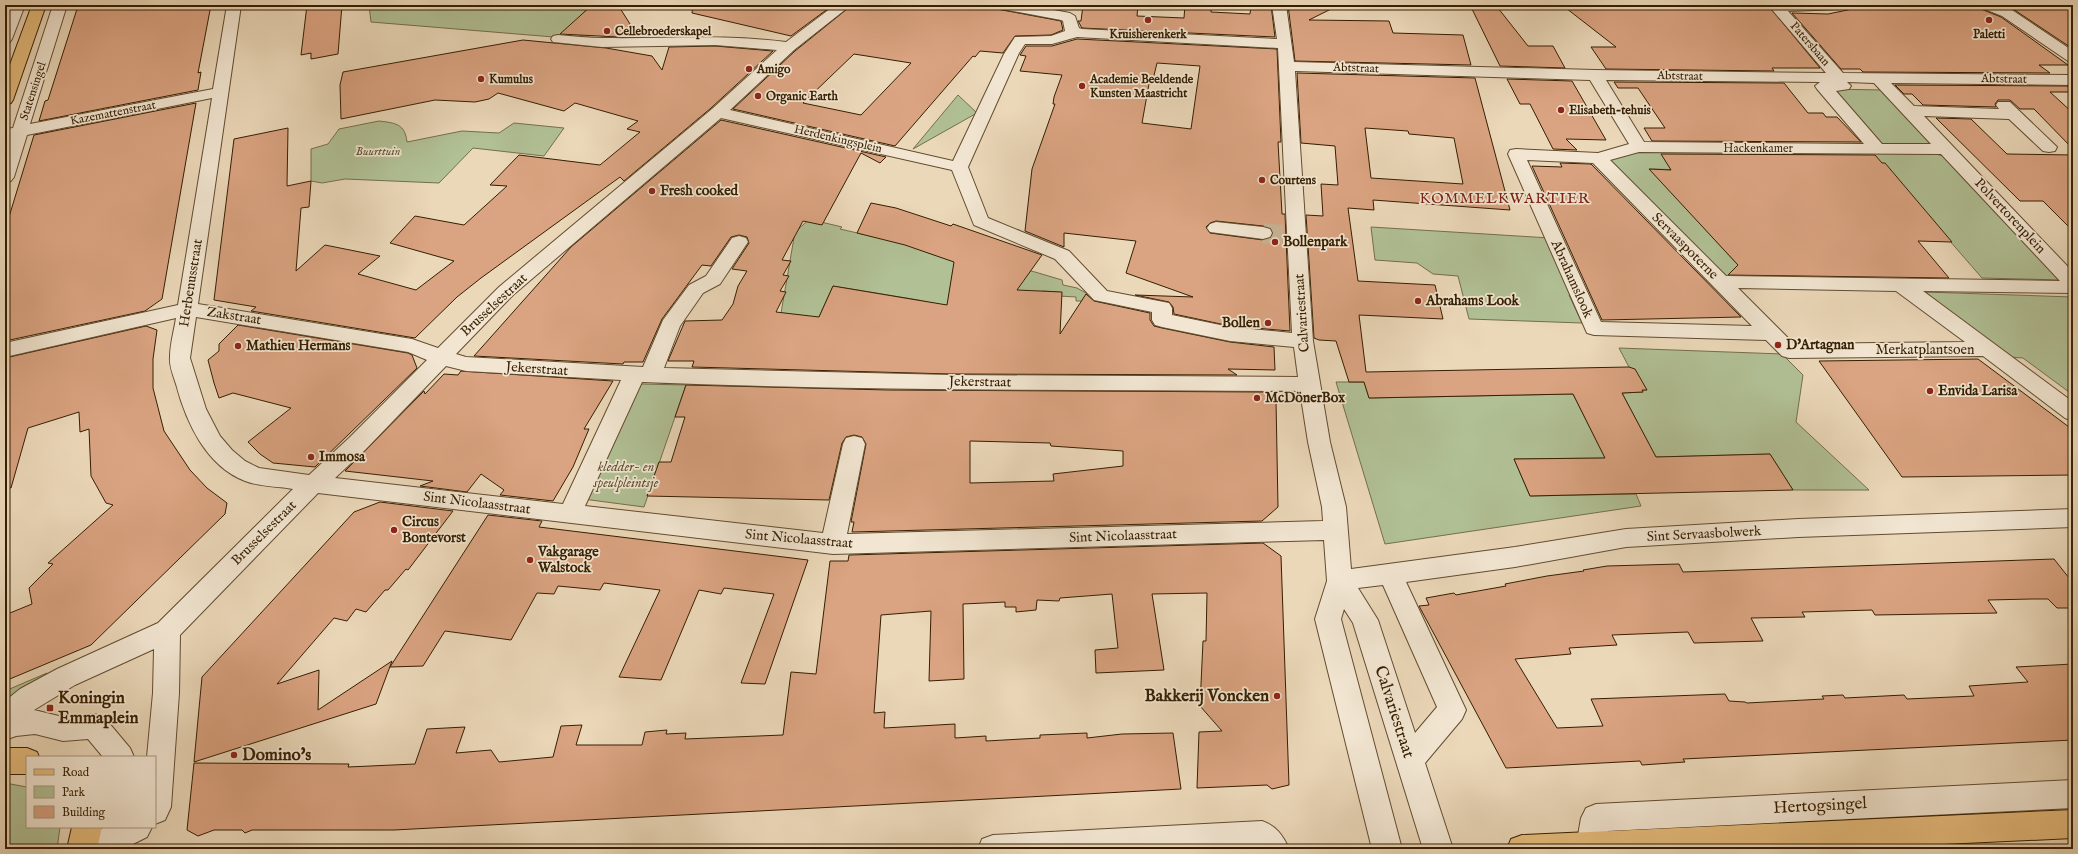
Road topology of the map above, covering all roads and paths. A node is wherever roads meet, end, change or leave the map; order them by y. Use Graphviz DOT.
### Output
graph roads {
  1 [pos="18,5"];
  2 [pos="54,5"];
  3 [pos="60,5"];
  4 [pos="234,5"];
  5 [pos="844,5"];
  6 [pos="1002,5"];
  7 [pos="1279,5"];
  8 [pos="1987,5"];
  9 [pos="38,6"];
  10 [pos="1776,6"];
  11 [pos="1839,6"];
  12 [pos="1034,8"];
  13 [pos="2003,8"];
  14 [pos="1076,32"];
  15 [pos="5,39"];
  16 [pos="558,40"];
  17 [pos="1285,44"];
  18 [pos="790,47"];
  19 [pos="2073,58"];
  20 [pos="1287,64"];
  21 [pos="1595,75"];
  22 [pos="1839,78"];
  23 [pos="2073,80"];
  24 [pos="1882,82"];
  25 [pos="220,92"];
  26 [pos="5,100"];
  27 [pos="1910,111"];
  28 [pos="718,112"];
  29 [pos="13,132"];
  30 [pos="1639,147"];
  31 [pos="2049,147"];
  32 [pos="1877,149"];
  33 [pos="1946,149"];
  34 [pos="1516,154"];
  35 [pos="1598,158"];
  36 [pos="959,167"];
  37 [pos="5,177"];
  38 [pos="1216,228"];
  39 [pos="1263,233"];
  40 [pos="739,242"];
  41 [pos="1722,282"];
  42 [pos="2073,283"];
  43 [pos="1903,286"];
  44 [pos="2073,287"];
  45 [pos="187,309"];
  46 [pos="1772,333"];
  47 [pos="1303,341"];
  48 [pos="1989,349"];
  49 [pos="5,350"];
  50 [pos="440,357"];
  51 [pos="643,374"];
  52 [pos="1309,384"];
  53 [pos="2073,413"];
  54 [pos="854,444"];
  55 [pos="313,484"];
  56 [pos="570,514"];
  57 [pos="2073,518"];
  58 [pos="1335,530"];
  59 [pos="833,544"];
  60 [pos="1390,574"];
  61 [pos="1339,581"];
  62 [pos="167,631"];
  63 [pos="5,717"];
  64 [pos="5,728"];
  65 [pos="119,756"];
  66 [pos="1409,760"];
  67 [pos="5,761"];
  68 [pos="26,761"];
  69 [pos="2073,794"];
  70 [pos="156,808"];
  71 [pos="2073,824"];
  72 [pos="87,828"];
  73 [pos="106,828"];
  74 [pos="134,828"];
  75 [pos="1590,847"];
  76 [pos="84,849"];
  77 [pos="91,849"];
  78 [pos="993,849"];
  79 [pos="1274,849"];
  80 [pos="1387,849"];
  81 [pos="1438,849"];
  82 [pos="1522,849"];
  1 -- 15 [label="street"];
  2 -- 9 [label="street"];
  3 -- 29 [label="street, Statensingel"];
  4 -- 25 [label="street, Herbenusstraat"];
  5 -- 18 [label="street, Brusselsestraat"];
  6 -- 12 [label="street"];
  7 -- 17 [label="street, Calvariestraat"];
  8 -- 13 [label="street"];
  9 -- 26 [label="main road, Statensingel"];
  10 -- 11 [label="street, Patersbaan"];
  10 -- 22 [label="street, Patersbaan"];
  12 -- 14 [label="street"];
  13 -- 19 [label="street"];
  14 -- 17 [label="street"];
  14 -- 36 [label="street"];
  16 -- 18 [label="street"];
  17 -- 20 [label="street, Calvariestraat"];
  18 -- 28 [label="street, Brusselsestraat"];
  20 -- 21 [label="street, Abtstraat"];
  20 -- 47 [label="street, Calvariestraat"];
  21 -- 22 [label="street, Abtstraat"];
  21 -- 30 [label="street"];
  22 -- 24 [label="street, Abtstraat"];
  23 -- 24 [label="street, Abtstraat"];
  24 -- 27 [label="street, Polvertorenplein"];
  24 -- 32 [label="street"];
  25 -- 29 [label="street, Kazemattenstraat"];
  25 -- 45 [label="street, Herbenusstraat"];
  27 -- 31 [label="street"];
  27 -- 33 [label="street, Polvertorenplein"];
  28 -- 36 [label="street, Herdenkingsplein"];
  28 -- 50 [label="street, Brusselsestraat"];
  29 -- 37 [label="street, Statensingel"];
  30 -- 32 [label="street, Hackenkamer"];
  30 -- 35 [label="street, Hackenkamer"];
  32 -- 33 [label="street"];
  33 -- 42 [label="street, Polvertorenplein"];
  34 -- 35 [label="street, Hackenkamer"];
  34 -- 46 [label="street, Abrahamslook"];
  35 -- 41 [label="street, Servaaspoterne"];
  36 -- 47 [label="street"];
  38 -- 39 [label="street"];
  40 -- 51 [label="street"];
  41 -- 43 [label="street"];
  41 -- 46 [label="street, Servaaspoterne"];
  43 -- 44 [label="street"];
  43 -- 48 [label="street, Merkatplantsoen"];
  45 -- 49 [label="street, Zakstraat"];
  45 -- 50 [label="street, Zakstraat"];
  45 -- 55 [label="street, Herbenusstraat"];
  46 -- 48 [label="street, Merkatplantsoen"];
  47 -- 52 [label="street, Calvariestraat"];
  48 -- 53 [label="street, Merkatplantsoen"];
  50 -- 51 [label="street, Jekerstraat"];
  50 -- 55 [label="street, Brusselsestraat"];
  51 -- 52 [label="street, Jekerstraat"];
  51 -- 56 [label="street"];
  52 -- 58 [label="street, Calvariestraat"];
  54 -- 59 [label="street"];
  55 -- 56 [label="street, Sint Nicolaasstraat"];
  55 -- 62 [label="street, Brusselsestraat"];
  56 -- 59 [label="street, Sint Nicolaasstraat"];
  57 -- 60 [label="street, Sint Servaasbolwerk"];
  58 -- 59 [label="street, Sint Nicolaasstraat"];
  58 -- 61 [label="street, Calvariestraat"];
  60 -- 61 [label="street, Sint Servaasbolwerk"];
  60 -- 66 [label="street"];
  61 -- 66 [label="street, Calvariestraat"];
  61 -- 80 [label="street, Calvariestraat"];
  62 -- 63 [label="street, Brusselsestraat"];
  62 -- 70 [label="street"];
  64 -- 65 [label="street"];
  66 -- 81 [label="street, Calvariestraat"];
  67 -- 68 [label="main road"];
  69 -- 75 [label="street, Hertogsingel"];
  71 -- 75 [label="main road, Hertogsingel"];
  72 -- 76 [label="main road"];
  73 -- 76 [label="street"];
  74 -- 77 [label="street"];
  75 -- 82 [label="main road, Hertogsingel"];
  78 -- 79 [label="street"];
}
